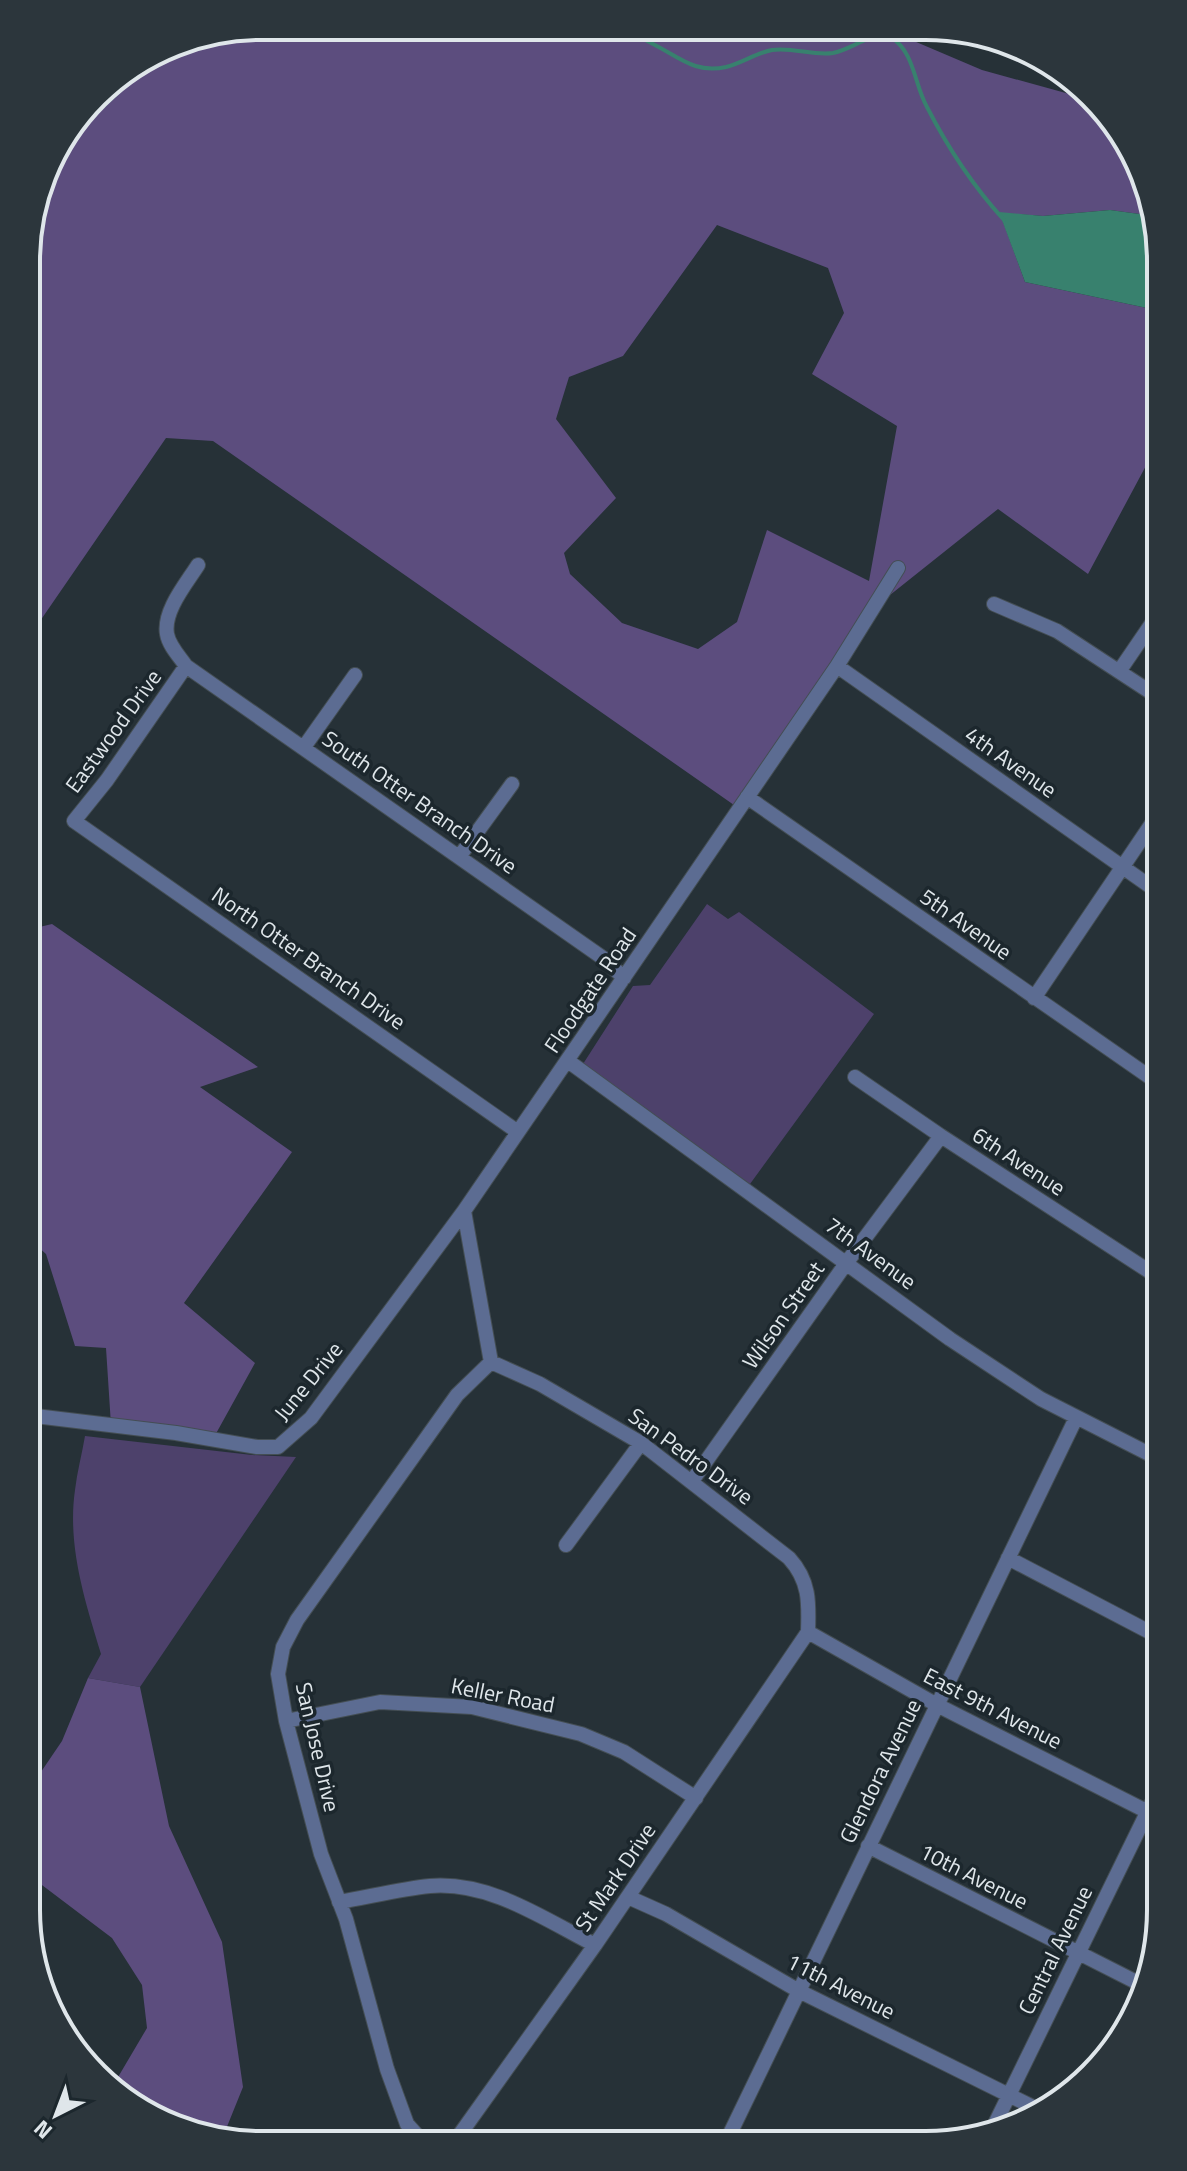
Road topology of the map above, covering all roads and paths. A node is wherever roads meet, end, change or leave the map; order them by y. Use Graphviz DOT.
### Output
graph roads {
  1 [pos="198,565"];
  2 [pos="898,568"];
  3 [pos="994,604"];
  4 [pos="1147,630"];
  5 [pos="186,666"];
  6 [pos="837,666"];
  7 [pos="1120,670"];
  8 [pos="355,675"];
  9 [pos="1147,689"];
  10 [pos="304,747"];
  11 [pos="512,784"];
  12 [pos="747,797"];
  13 [pos="74,821"];
  14 [pos="1147,831"];
  15 [pos="459,857"];
  16 [pos="1123,867"];
  17 [pos="1147,884"];
  18 [pos="624,978"];
  19 [pos="1034,998"];
  20 [pos="568,1061"];
  21 [pos="1147,1075"];
  22 [pos="855,1077"];
  23 [pos="518,1132"];
  24 [pos="941,1136"];
  25 [pos="464,1211"];
  26 [pos="847,1262"];
  27 [pos="1147,1270"];
  28 [pos="491,1362"];
  29 [pos="40,1417"];
  30 [pos="1076,1418"];
  31 [pos="641,1443"];
  32 [pos="1147,1453"];
  33 [pos="692,1481"];
  34 [pos="566,1545"];
  35 [pos="1008,1558"];
  36 [pos="1147,1631"];
  37 [pos="808,1632"];
  38 [pos="937,1705"];
  39 [pos="286,1721"];
  40 [pos="696,1798"];
  41 [pos="1147,1811"];
  42 [pos="1147,1828"];
  43 [pos="868,1846"];
  44 [pos="628,1897"];
  45 [pos="339,1902"];
  46 [pos="595,1945"];
  47 [pos="1078,1953"];
  48 [pos="1135,1981"];
  49 [pos="799,1991"];
  50 [pos="1009,2095"];
  51 [pos="1029,2105"];
  52 [pos="997,2119"];
  53 [pos="413,2131"];
  54 [pos="462,2131"];
  55 [pos="732,2131"];
  1 -- 5 [label="street"];
  2 -- 6 [label="street, Floodgate Road"];
  3 -- 7 [label="street"];
  4 -- 7 [label="street"];
  5 -- 10 [label="street, South Otter Branch Drive"];
  5 -- 13 [label="street, Eastwood Drive"];
  6 -- 12 [label="street, Floodgate Road"];
  6 -- 16 [label="street, 4th Avenue"];
  7 -- 9 [label="street"];
  8 -- 10 [label="street"];
  10 -- 15 [label="street, South Otter Branch Drive"];
  11 -- 15 [label="street"];
  12 -- 18 [label="street, Floodgate Road"];
  12 -- 19 [label="street, 5th Avenue"];
  13 -- 23 [label="street, North Otter Branch Drive"];
  14 -- 16 [label="street"];
  15 -- 18 [label="street, South Otter Branch Drive"];
  16 -- 17 [label="street, 4th Avenue"];
  16 -- 19 [label="street"];
  18 -- 20 [label="street, Floodgate Road"];
  19 -- 21 [label="street, 5th Avenue"];
  20 -- 23 [label="street, Floodgate Road"];
  20 -- 26 [label="street, 7th Avenue"];
  22 -- 24 [label="street, 6th Avenue"];
  23 -- 25 [label="street, Floodgate Road"];
  24 -- 26 [label="street, Wilson Street"];
  24 -- 27 [label="street, 6th Avenue"];
  25 -- 28 [label="street"];
  25 -- 29 [label="street, June Drive"];
  26 -- 30 [label="street, 7th Avenue"];
  26 -- 33 [label="street, Wilson Street"];
  28 -- 31 [label="street, San Pedro Drive"];
  28 -- 39 [label="street, San Jose Drive"];
  30 -- 32 [label="street, 7th Avenue"];
  30 -- 35 [label="street, Glendora Avenue"];
  31 -- 33 [label="street, San Pedro Drive"];
  31 -- 34 [label="street"];
  33 -- 37 [label="street, San Pedro Drive"];
  35 -- 36 [label="street"];
  35 -- 38 [label="street, Glendora Avenue"];
  37 -- 38 [label="street, East 9th Avenue"];
  37 -- 40 [label="street, St Mark Drive"];
  38 -- 41 [label="street, East 9th Avenue"];
  38 -- 43 [label="street, Glendora Avenue"];
  39 -- 40 [label="street, Keller Road"];
  39 -- 45 [label="street, San Jose Drive"];
  40 -- 44 [label="street, St Mark Drive"];
  42 -- 47 [label="street, Central Avenue"];
  43 -- 47 [label="street, 10th Avenue"];
  43 -- 49 [label="street, Glendora Avenue"];
  44 -- 46 [label="street, St Mark Drive"];
  44 -- 49 [label="street, 11th Avenue"];
  45 -- 46 [label="street"];
  45 -- 53 [label="street, San Jose Drive"];
  46 -- 54 [label="street, St Mark Drive"];
  47 -- 48 [label="street, 10th Avenue"];
  47 -- 50 [label="street, Central Avenue"];
  49 -- 50 [label="street, 11th Avenue"];
  49 -- 55 [label="street, Glendora Avenue"];
  50 -- 51 [label="street, 11th Avenue"];
  50 -- 52 [label="street, Central Avenue"];
}
